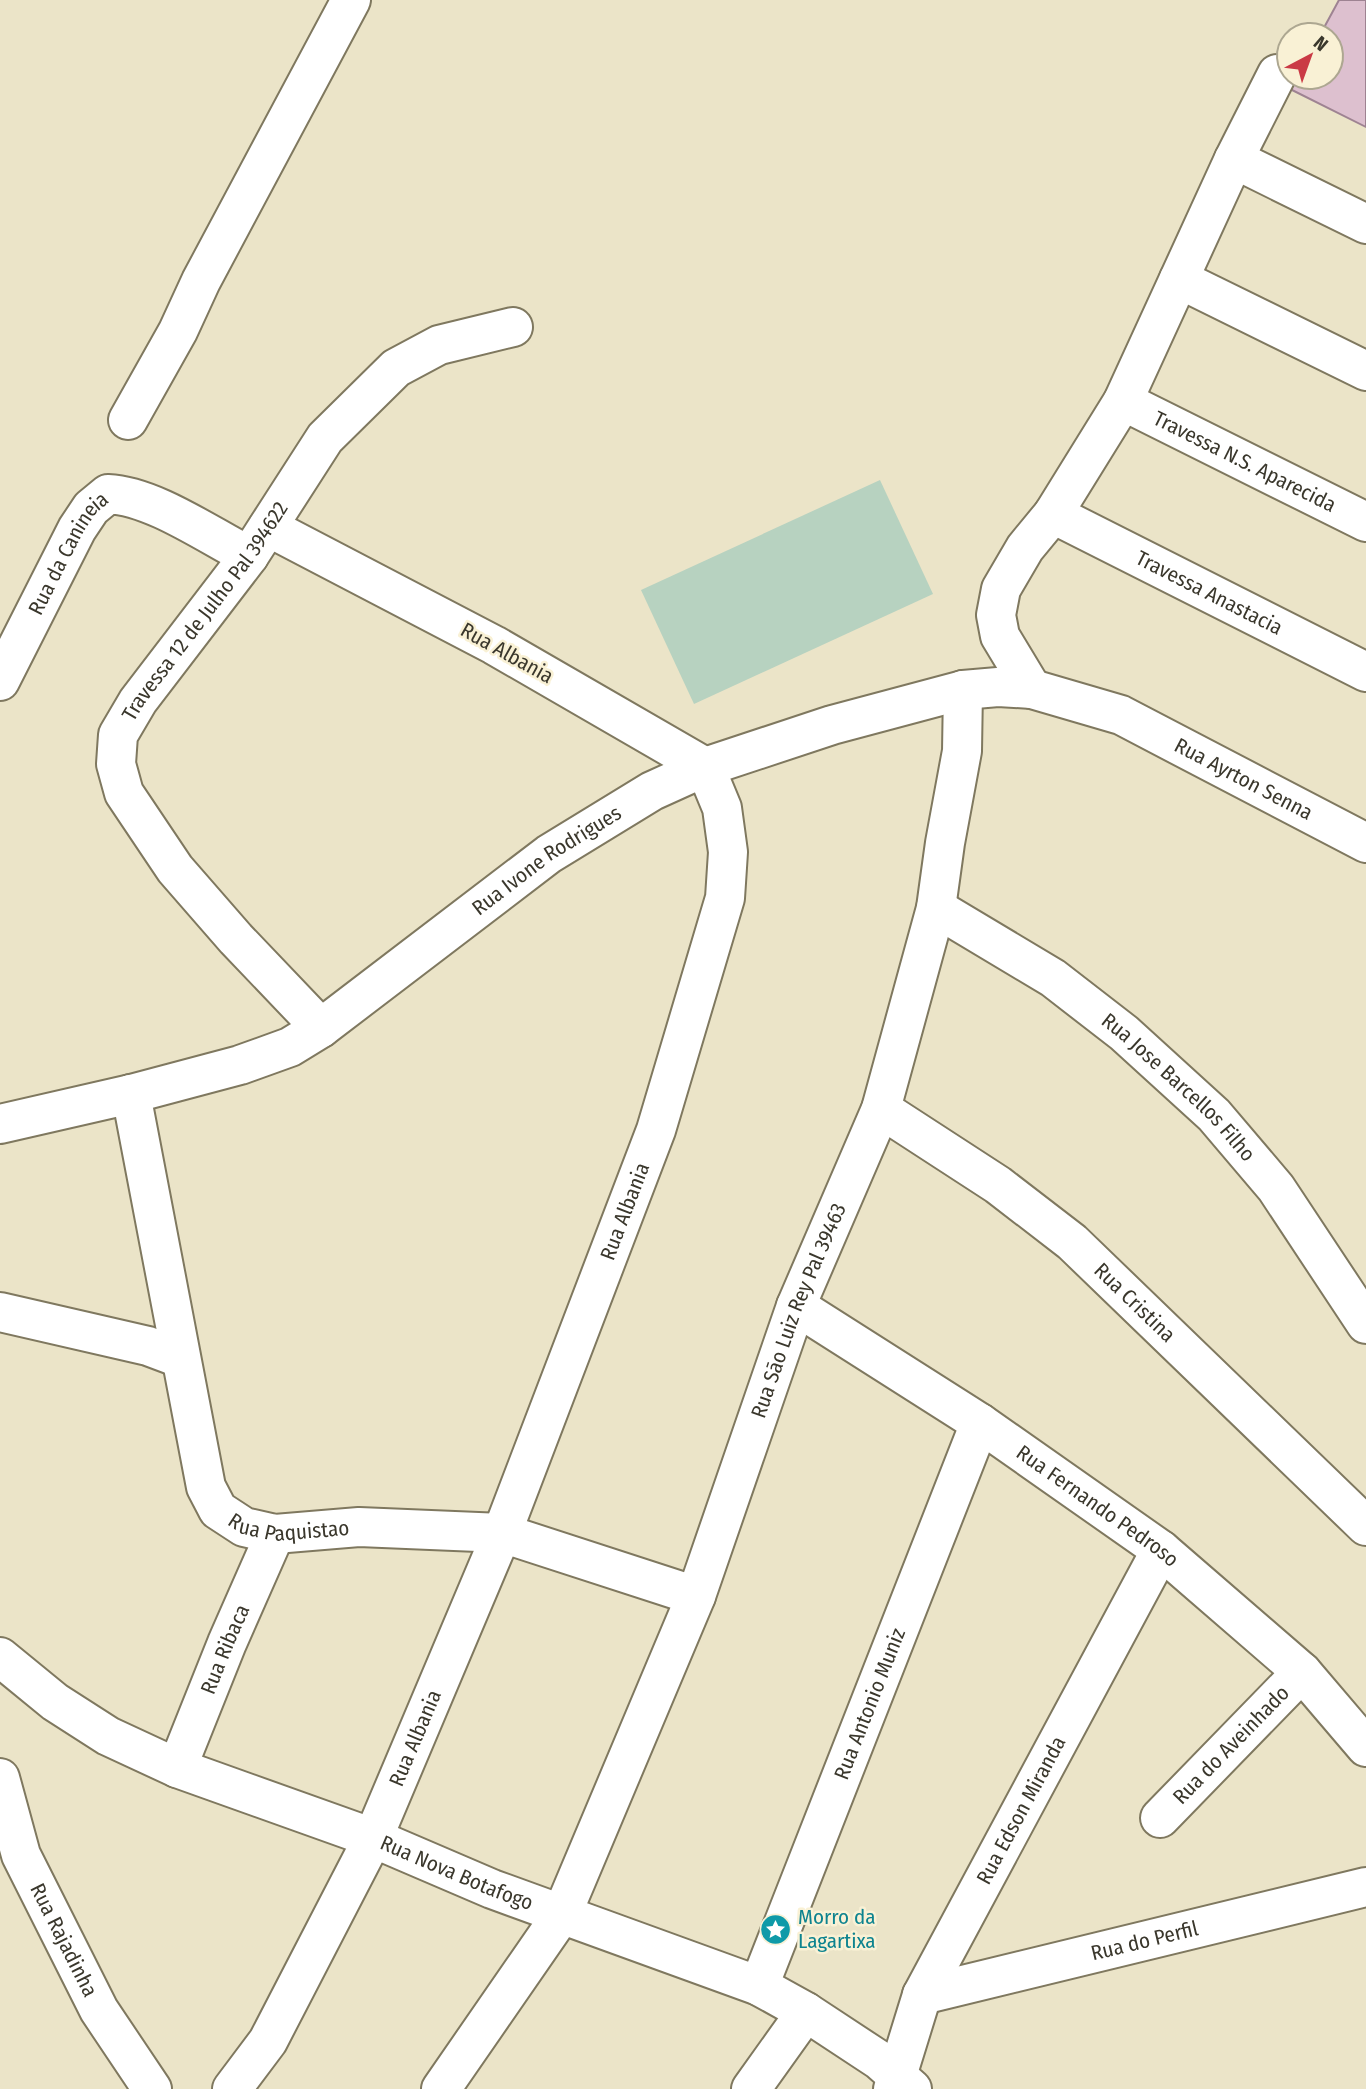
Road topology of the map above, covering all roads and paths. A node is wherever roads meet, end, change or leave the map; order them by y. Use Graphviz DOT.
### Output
graph roads {
  1 [pos="351,0"];
  2 [pos="1275,78"];
  3 [pos="1234,159"];
  4 [pos="1366,225"];
  5 [pos="1179,279"];
  6 [pos="513,327"];
  7 [pos="1366,372"];
  8 [pos="1123,401"];
  9 [pos="128,420"];
  10 [pos="1053,514"];
  11 [pos="1366,522"];
  12 [pos="258,542"];
  13 [pos="1366,672"];
  14 [pos="0,681"];
  15 [pos="1032,689"];
  16 [pos="963,690"];
  17 [pos="1121,715"];
  18 [pos="705,767"];
  19 [pos="1366,843"];
  20 [pos="936,908"];
  21 [pos="321,1028"];
  22 [pos="131,1094"];
  23 [pos="881,1109"];
  24 [pos="0,1124"];
  25 [pos="796,1306"];
  26 [pos="0,1312"];
  27 [pos="1366,1324"];
  28 [pos="180,1358"];
  29 [pos="980,1423"];
  30 [pos="1366,1526"];
  31 [pos="502,1533"];
  32 [pos="275,1534"];
  33 [pos="1161,1550"];
  34 [pos="696,1596"];
  35 [pos="0,1657"];
  36 [pos="1302,1672"];
  37 [pos="1366,1748"];
  38 [pos="177,1768"];
  39 [pos="0,1778"];
  40 [pos="1160,1818"];
  41 [pos="373,1838"];
  42 [pos="11,1858"];
  43 [pos="1366,1887"];
  44 [pos="562,1913"];
  45 [pos="758,1986"];
  46 [pos="922,1995"];
  47 [pos="806,2012"];
  48 [pos="901,2086"];
  49 [pos="152,2089"];
  50 [pos="232,2089"];
  51 [pos="441,2089"];
  52 [pos="751,2089"];
  1 -- 9 [label="street"];
  2 -- 3 [label="street"];
  3 -- 4 [label="street"];
  3 -- 5 [label="street"];
  5 -- 7 [label="street"];
  5 -- 8 [label="street"];
  6 -- 12 [label="street, Travessa 12 de Julho Pal 394622"];
  8 -- 10 [label="street"];
  8 -- 11 [label="street, Travessa N.S. Aparecida"];
  10 -- 13 [label="street, Travessa Anastacia"];
  10 -- 15 [label="street"];
  12 -- 14 [label="street, Rua da Canineia"];
  12 -- 18 [label="street, Rua Albania"];
  12 -- 21 [label="street, Travessa 12 de Julho Pal 394622"];
  15 -- 16 [label="street, Rua Ivone Rodrigues"];
  15 -- 17 [label="street, Rua Ivone Rodrigues"];
  16 -- 18 [label="street, Rua Ivone Rodrigues"];
  16 -- 20 [label="street, Rua Sāo Luiz Rey Pal 39463"];
  17 -- 19 [label="street, Rua Ayrton Senna"];
  18 -- 21 [label="street, Rua Ivone Rodrigues"];
  18 -- 31 [label="street, Rua Albania"];
  20 -- 23 [label="street, Rua Sāo Luiz Rey Pal 39463"];
  20 -- 27 [label="street, Rua Jose Barcellos Filho"];
  21 -- 22 [label="street, Rua Ivone Rodrigues"];
  22 -- 24 [label="street, Rua Ivone Rodrigues"];
  22 -- 28 [label="street, Rua Paquistao"];
  23 -- 25 [label="street, Rua Sāo Luiz Rey Pal 39463"];
  23 -- 30 [label="street, Rua Cristina"];
  25 -- 29 [label="street, Rua Fernando Pedroso"];
  25 -- 34 [label="street, Rua Sāo Luiz Rey Pal 39463"];
  26 -- 28 [label="street"];
  28 -- 32 [label="street, Rua Paquistao"];
  29 -- 33 [label="street, Rua Fernando Pedroso"];
  29 -- 45 [label="street, Rua Antonio Muniz"];
  31 -- 32 [label="street, Rua Paquistao"];
  31 -- 34 [label="street, Rua Paquistao"];
  31 -- 41 [label="street, Rua Albania"];
  32 -- 38 [label="street, Rua Ribaca"];
  33 -- 36 [label="street, Rua Fernando Pedroso"];
  33 -- 46 [label="street, Rua Edson Miranda"];
  34 -- 44 [label="street, Rua Sāo Luiz Rey Pal 39463"];
  35 -- 38 [label="street, Rua Nova Botafogo"];
  36 -- 37 [label="street, Rua Fernando Pedroso"];
  36 -- 40 [label="street, Rua do Aveinhado"];
  38 -- 41 [label="street, Rua Nova Botafogo"];
  39 -- 42 [label="street, Rua Rajadinha"];
  41 -- 44 [label="street, Rua Nova Botafogo"];
  41 -- 50 [label="street, Rua Albania"];
  42 -- 49 [label="street, Rua Rajadinha"];
  43 -- 46 [label="street, Rua do Perfil"];
  44 -- 45 [label="street, Rua Nova Botafogo"];
  44 -- 51 [label="street, Rua Sāo Luiz Rey Pal 39463"];
  45 -- 47 [label="street, Rua Nova Botafogo"];
  46 -- 48 [label="street, Rua Edson Miranda"];
  47 -- 48 [label="street, Rua Nova Botafogo"];
  47 -- 52 [label="street"];
}
